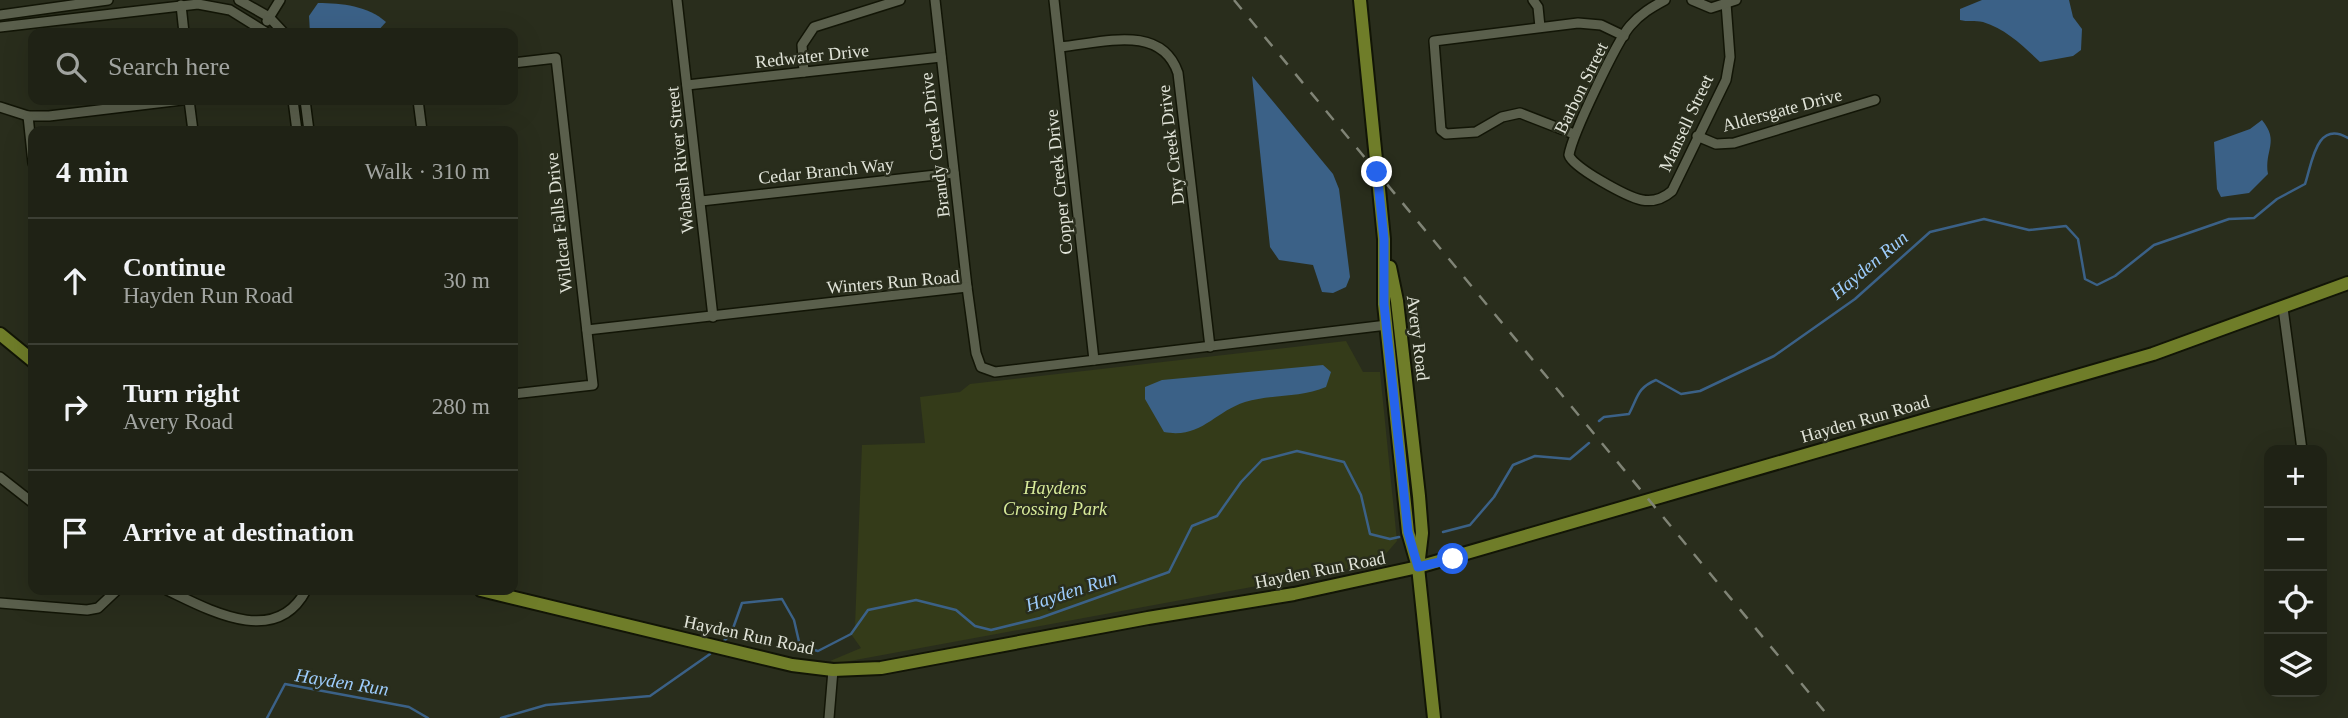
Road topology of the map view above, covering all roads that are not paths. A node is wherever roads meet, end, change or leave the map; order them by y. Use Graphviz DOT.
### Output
graph roads {
  1 [pos="108,0"];
  2 [pos="239,0"];
  3 [pos="280,0"];
  4 [pos="677,0"];
  5 [pos="900,0"];
  6 [pos="935,0"];
  7 [pos="1054,0"];
  8 [pos="1360,0"];
  9 [pos="1665,0"];
  10 [pos="1692,0"];
  11 [pos="1737,0"];
  12 [pos="1537,2"];
  13 [pos="1726,4"];
  14 [pos="181,5"];
  15 [pos="0,16"];
  16 [pos="270,17"];
  17 [pos="0,27"];
  18 [pos="1540,27"];
  19 [pos="183,28"];
  20 [pos="259,28"];
  21 [pos="266,28"];
  22 [pos="280,28"];
  23 [pos="1624,36"];
  24 [pos="1060,47"];
  25 [pos="941,57"];
  26 [pos="518,62"];
  27 [pos="804,72"];
  28 [pos="687,85"];
  29 [pos="1875,100"];
  30 [pos="134,105"];
  31 [pos="190,105"];
  32 [pos="294,105"];
  33 [pos="306,105"];
  34 [pos="419,105"];
  35 [pos="0,107"];
  36 [pos="29,116"];
  37 [pos="30,126"];
  38 [pos="192,126"];
  39 [pos="296,126"];
  40 [pos="309,126"];
  41 [pos="421,126"];
  42 [pos="1574,134"];
  43 [pos="1697,136"];
  44 [pos="954,173"];
  45 [pos="1612,185"];
  46 [pos="701,201"];
  47 [pos="1384,239"];
  48 [pos="2348,283"];
  49 [pos="967,287"];
  50 [pos="2283,308"];
  51 [pos="713,317"];
  52 [pos="1387,325"];
  53 [pos="587,330"];
  54 [pos="0,334"];
  55 [pos="1210,347"];
  56 [pos="28,358"];
  57 [pos="1094,360"];
  58 [pos="518,393"];
  59 [pos="2301,445"];
  60 [pos="0,477"];
  61 [pos="28,499"];
  62 [pos="1418,567"];
  63 [pos="112,595"];
  64 [pos="177,595"];
  65 [pos="304,595"];
  66 [pos="502,595"];
  67 [pos="0,603"];
  68 [pos="833,670"];
  69 [pos="829,718"];
  70 [pos="1434,718"];
  1 -- 15 [label="street"];
  2 -- 16 [label="street"];
  3 -- 16 [label="street"];
  4 -- 28 [label="street, Wabash River Street"];
  5 -- 27 [label="street"];
  6 -- 25 [label="street, Brandy Creek Drive"];
  7 -- 24 [label="street, Copper Creek Drive"];
  8 -- 47 [label="main road, Avery Road"];
  9 -- 23 [label="street, Barbon Street"];
  10 -- 13 [label="street"];
  11 -- 13 [label="street"];
  12 -- 18 [label="street"];
  13 -- 43 [label="street, Mansell Street"];
  14 -- 17 [label="street"];
  14 -- 19 [label="street"];
  14 -- 20 [label="street"];
  16 -- 21 [label="street"];
  16 -- 22 [label="street"];
  18 -- 23 [label="street"];
  18 -- 42 [label="street"];
  23 -- 42 [label="street, Barbon Street"];
  24 -- 55 [label="street, Dry Creek Drive"];
  24 -- 57 [label="street, Copper Creek Drive"];
  25 -- 27 [label="street, Redwater Drive"];
  25 -- 44 [label="street, Brandy Creek Drive"];
  26 -- 53 [label="street, Wildcat Falls Drive"];
  27 -- 28 [label="street, Redwater Drive"];
  28 -- 46 [label="street, Wabash River Street"];
  29 -- 43 [label="street, Aldersgate Drive"];
  30 -- 36 [label="street"];
  31 -- 38 [label="street"];
  32 -- 39 [label="street"];
  33 -- 40 [label="street"];
  34 -- 41 [label="street"];
  35 -- 36 [label="street"];
  36 -- 37 [label="street"];
  42 -- 45 [label="street, Barbon Street"];
  43 -- 45 [label="street, Mansell Street"];
  44 -- 46 [label="street, Cedar Branch Way"];
  44 -- 49 [label="street, Brandy Creek Drive"];
  46 -- 51 [label="street, Wabash River Street"];
  47 -- 52 [label="main road, Avery Road"];
  47 -- 62 [label="main road, Avery Road"];
  48 -- 50 [label="main road, Hayden Run Road"];
  49 -- 51 [label="street, Winters Run Road"];
  49 -- 57 [label="street, Winters Run Road"];
  50 -- 59 [label="street"];
  50 -- 62 [label="main road, Hayden Run Road"];
  51 -- 53 [label="street, Winters Run Road"];
  52 -- 55 [label="street, Winters Run Road"];
  52 -- 62 [label="main road, Avery Road"];
  53 -- 58 [label="street, Wildcat Falls Drive"];
  54 -- 56 [label="main road"];
  55 -- 57 [label="street, Winters Run Road"];
  60 -- 61 [label="street"];
  62 -- 68 [label="main road, Hayden Run Road"];
  62 -- 70 [label="main road, Avery Road"];
  63 -- 67 [label="street"];
  64 -- 65 [label="street"];
  66 -- 68 [label="main road, Hayden Run Road"];
  68 -- 69 [label="street"];
}
